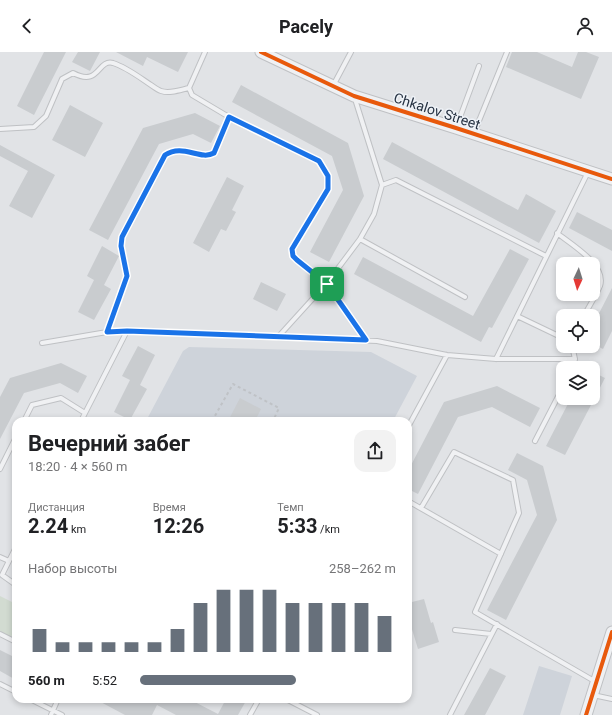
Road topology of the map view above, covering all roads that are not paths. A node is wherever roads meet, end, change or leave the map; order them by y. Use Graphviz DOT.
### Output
graph roads {
  1 [pos="205,52"];
  2 [pos="351,52"];
  3 [pos="506,52"];
  4 [pos="264,53"];
  5 [pos="479,66"];
  6 [pos="333,87"];
  7 [pos="189,88"];
  8 [pos="354,96"];
  9 [pos="229,117"];
  10 [pos="456,128"];
  11 [pos="0,129"];
  12 [pos="474,134"];
  13 [pos="588,171"];
  14 [pos="612,179"];
  15 [pos="382,185"];
  16 [pos="558,233"];
  17 [pos="360,239"];
  18 [pos="546,256"];
  19 [pos="327,284"];
  20 [pos="464,297"];
  21 [pos="588,309"];
  22 [pos="517,316"];
  23 [pos="127,331"];
  24 [pos="107,332"];
  25 [pos="556,335"];
  26 [pos="278,337"];
  27 [pos="366,340"];
  28 [pos="42,343"];
  29 [pos="574,353"];
  30 [pos="447,355"];
  31 [pos="496,359"];
  32 [pos="575,359"];
  33 [pos="556,400"];
  34 [pos="85,413"];
  35 [pos="26,417"];
  36 [pos="83,417"];
  37 [pos="412,420"];
  38 [pos="535,441"];
  39 [pos="12,445"];
  40 [pos="0,469"];
  41 [pos="412,503"];
  42 [pos="421,508"];
  43 [pos="501,554"];
  44 [pos="12,555"];
  45 [pos="0,557"];
  46 [pos="9,561"];
  47 [pos="12,582"];
  48 [pos="497,624"];
  49 [pos="455,630"];
  50 [pos="612,632"];
  51 [pos="0,634"];
  52 [pos="491,634"];
  53 [pos="12,640"];
  54 [pos="596,682"];
  55 [pos="0,684"];
  56 [pos="12,690"];
  57 [pos="593,695"];
  58 [pos="612,699"];
  59 [pos="38,703"];
  60 [pos="56,703"];
  61 [pos="257,703"];
  62 [pos="294,703"];
  63 [pos="53,710"];
  64 [pos="51,715"];
  65 [pos="62,715"];
  66 [pos="250,715"];
  67 [pos="317,715"];
  68 [pos="450,715"];
  69 [pos="586,715"];
  1 -- 7 [label="lane"];
  2 -- 6 [label="lane"];
  3 -- 12 [label="lane"];
  4 -- 6 [label="street, Chkalov Street"];
  5 -- 10 [label="lane"];
  6 -- 8 [label="street, Chkalov Street"];
  7 -- 9 [label="lane"];
  7 -- 11 [label="lane"];
  8 -- 10 [label="street, Chkalov Street"];
  8 -- 15 [label="lane"];
  9 -- 19 [label="lane"];
  9 -- 24 [label="lane"];
  10 -- 12 [label="street, Chkalov Street"];
  12 -- 13 [label="street, Chkalov Street"];
  13 -- 14 [label="street, Chkalov Street"];
  13 -- 16 [label="lane"];
  15 -- 17 [label="lane"];
  15 -- 18 [label="lane"];
  16 -- 18 [label="lane"];
  16 -- 21 [label="lane"];
  17 -- 19 [label="lane"];
  17 -- 20 [label="lane"];
  18 -- 22 [label="lane"];
  19 -- 26 [label="lane"];
  19 -- 27 [label="lane"];
  22 -- 25 [label="lane"];
  22 -- 31 [label="lane"];
  23 -- 24 [label="lane"];
  23 -- 26 [label="lane"];
  23 -- 34 [label="lane"];
  24 -- 28 [label="lane"];
  26 -- 27 [label="lane"];
  27 -- 30 [label="lane"];
  29 -- 32 [label="lane"];
  30 -- 31 [label="lane"];
  30 -- 37 [label="lane"];
  31 -- 32 [label="lane"];
  33 -- 38 [label="lane"];
  34 -- 35 [label="lane"];
  34 -- 36 [label="lane"];
  39 -- 40 [label="lane"];
  41 -- 42 [label="lane"];
  42 -- 43 [label="lane"];
  42 -- 43 [label="lane"];
  43 -- 48 [label="lane"];
  44 -- 46 [label="lane"];
  45 -- 46 [label="lane"];
  46 -- 47 [label="lane"];
  48 -- 52 [label="lane"];
  48 -- 54 [label="lane"];
  49 -- 52 [label="lane"];
  50 -- 54 [label="street"];
  51 -- 53 [label="lane"];
  52 -- 68 [label="lane"];
  54 -- 57 [label="street"];
  55 -- 56 [label="lane"];
  57 -- 58 [label="lane"];
  57 -- 69 [label="street"];
  59 -- 63 [label="lane"];
  60 -- 63 [label="lane"];
  61 -- 66 [label="lane"];
  62 -- 67 [label="lane"];
  63 -- 64 [label="lane"];
  63 -- 65 [label="lane"];
}
